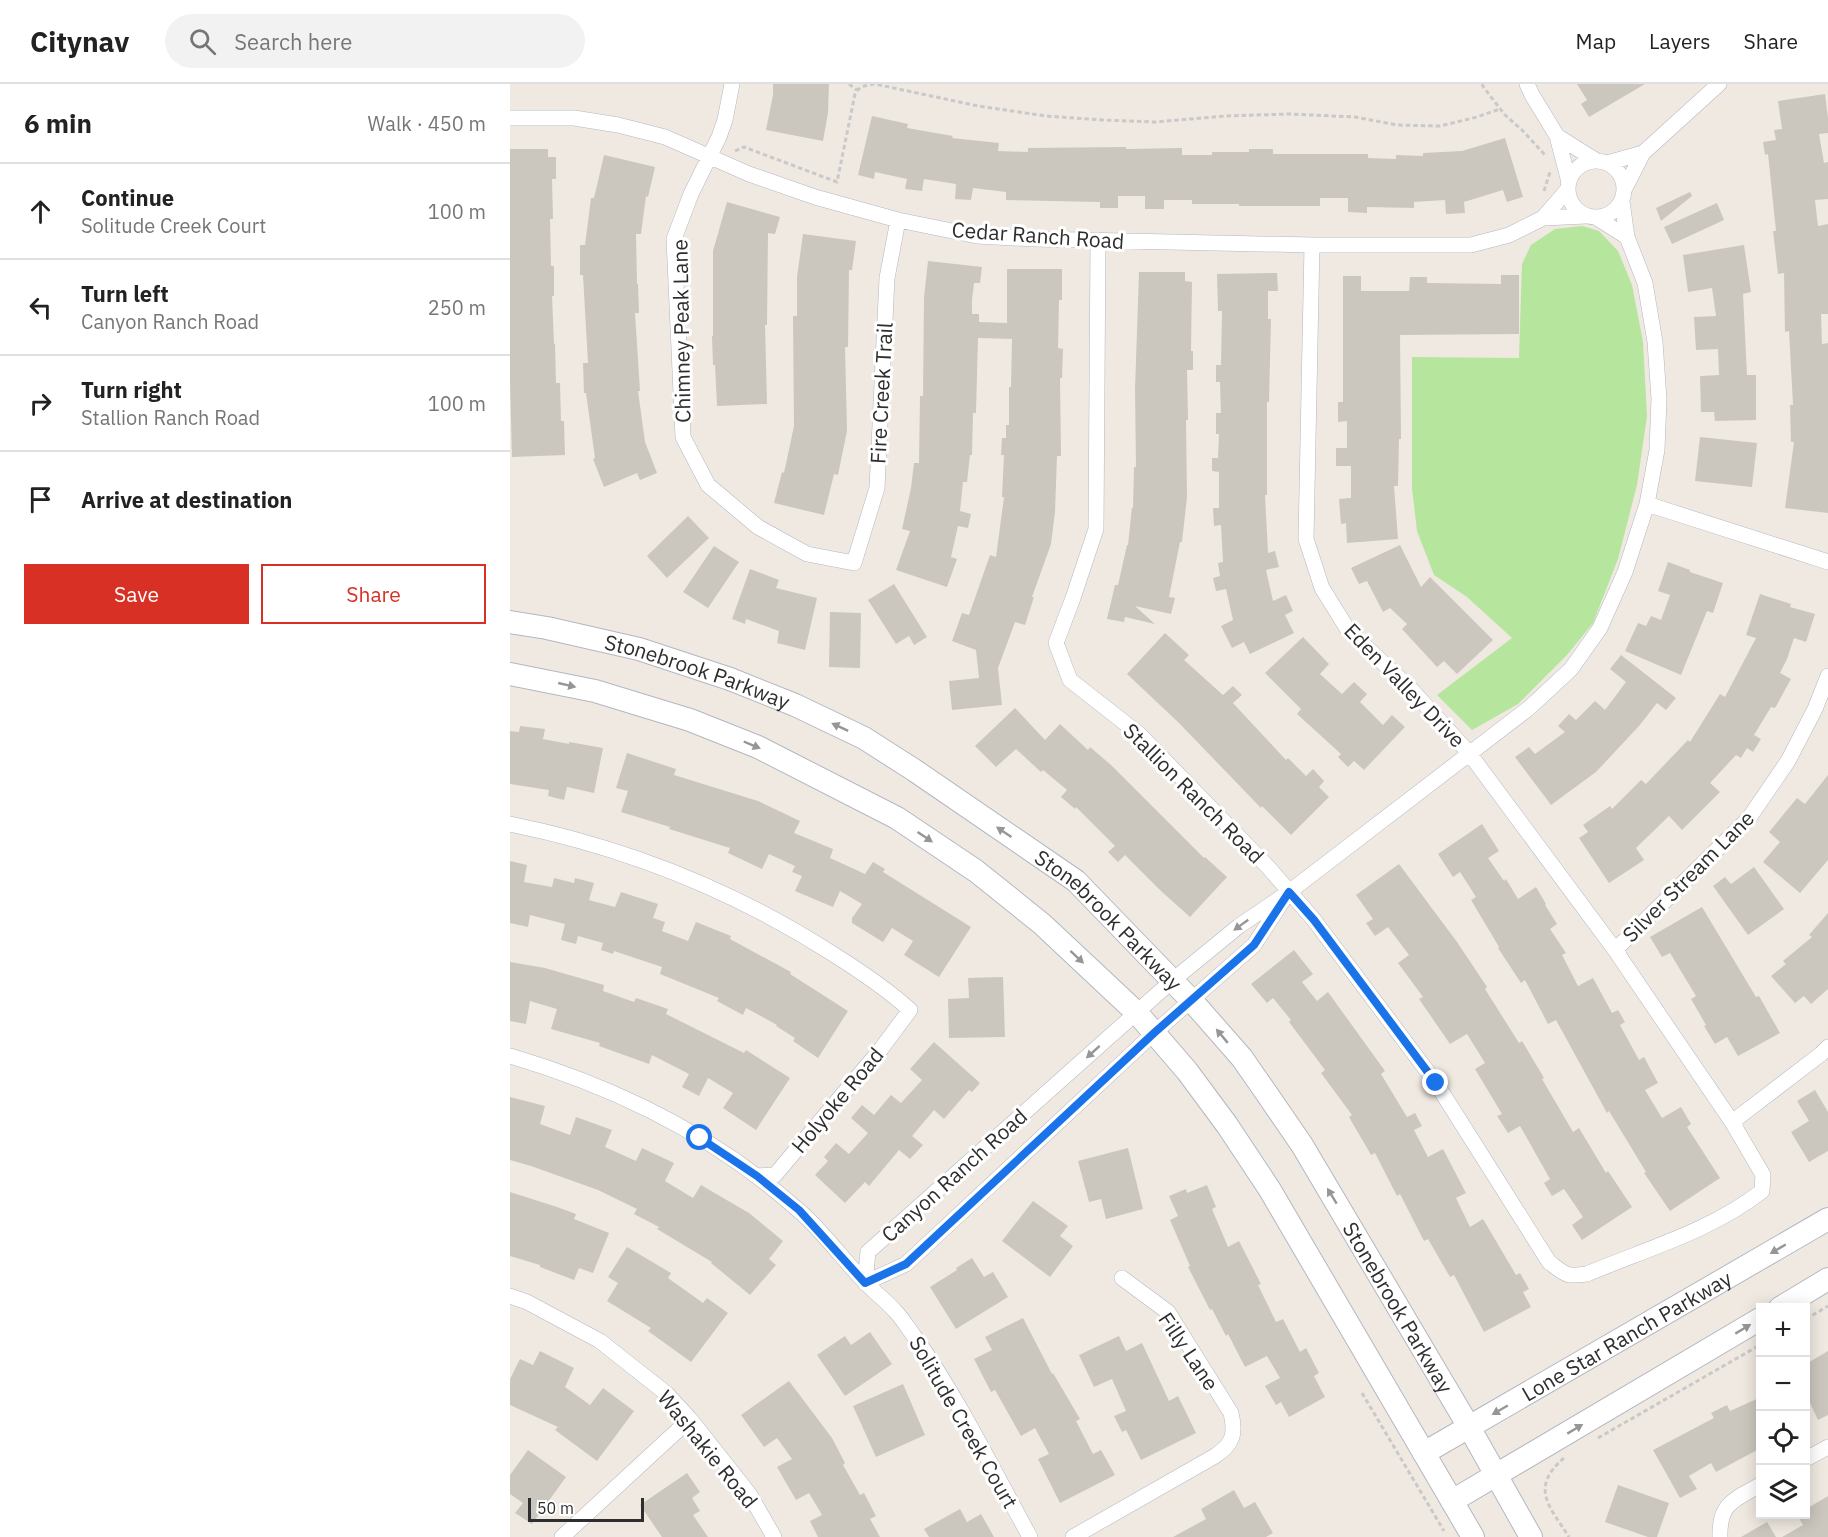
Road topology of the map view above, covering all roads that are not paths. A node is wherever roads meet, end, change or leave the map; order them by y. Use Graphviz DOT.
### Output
graph roads {
  1 [pos="732,84"];
  2 [pos="1527,84"];
  3 [pos="1719,84"];
  4 [pos="510,118"];
  5 [pos="1557,136"];
  6 [pos="1643,153"];
  7 [pos="710,157"];
  8 [pos="1602,162"];
  9 [pos="1569,186"];
  10 [pos="1623,195"];
  11 [pos="1592,217"];
  12 [pos="1543,219"];
  13 [pos="898,220"];
  14 [pos="1627,237"];
  15 [pos="1098,240"];
  16 [pos="1312,245"];
  17 [pos="1647,504"];
  18 [pos="1828,562"];
  19 [pos="855,563"];
  20 [pos="510,622"];
  21 [pos="510,674"];
  22 [pos="1828,676"];
  23 [pos="1469,753"];
  24 [pos="510,824"];
  25 [pos="1289,892"];
  26 [pos="1614,950"];
  27 [pos="1173,980"];
  28 [pos="1192,1001"];
  29 [pos="1137,1013"];
  30 [pos="1154,1033"];
  31 [pos="1828,1047"];
  32 [pos="510,1056"];
  33 [pos="1732,1122"];
  34 [pos="757,1176"];
  35 [pos="1828,1219"];
  36 [pos="1571,1276"];
  37 [pos="1122,1278"];
  38 [pos="1828,1279"];
  39 [pos="865,1283"];
  40 [pos="510,1296"];
  41 [pos="1788,1303"];
  42 [pos="1756,1322"];
  43 [pos="690,1419"];
  44 [pos="1469,1427"];
  45 [pos="1828,1447"];
  46 [pos="1424,1453"];
  47 [pos="1810,1458"];
  48 [pos="1496,1476"];
  49 [pos="1756,1488"];
  50 [pos="1452,1501"];
  51 [pos="1720,1530"];
  52 [pos="562,1537"];
  53 [pos="774,1537"];
  54 [pos="1030,1537"];
  55 [pos="1073,1537"];
  56 [pos="1473,1537"];
  57 [pos="1531,1537"];
  1 -- 7 [label="street, Chimney Peak Lane"];
  2 -- 5 [label="street"];
  3 -- 6 [label="street"];
  4 -- 7 [label="street, Cedar Ranch Road"];
  5 -- 8 [label="street"];
  5 -- 9 [label="street"];
  6 -- 8 [label="street"];
  6 -- 10 [label="street"];
  7 -- 13 [label="street, Cedar Ranch Road"];
  7 -- 19 [label="street, Chimney Peak Lane"];
  8 -- 9 [label="street"];
  8 -- 10 [label="street"];
  9 -- 11 [label="street"];
  9 -- 12 [label="street, Cedar Ranch Road"];
  10 -- 11 [label="street"];
  10 -- 14 [label="street, Canyon Ranch Road"];
  11 -- 12 [label="street, Cedar Ranch Road"];
  11 -- 14 [label="street"];
  12 -- 16 [label="street, Cedar Ranch Road"];
  13 -- 15 [label="street, Cedar Ranch Road"];
  13 -- 19 [label="street, Fire Creek Trail"];
  14 -- 17 [label="street, Canyon Ranch Road"];
  15 -- 16 [label="street, Cedar Ranch Road"];
  15 -- 25 [label="street, Stallion Ranch Road"];
  16 -- 23 [label="street, Eden Valley Drive"];
  17 -- 18 [label="street"];
  17 -- 23 [label="street, Canyon Ranch Road"];
  27 -- 20 [label="main road, Stonebrook Parkway, one-way"];
  21 -- 29 [label="main road, one-way"];
  22 -- 26 [label="street, Silver Stream Lane"];
  23 -- 25 [label="street, Canyon Ranch Road"];
  23 -- 26 [label="street, Eden Valley Drive"];
  24 -- 34 [label="street, Holyoke Road"];
  25 -- 27 [label="street, Canyon Ranch Road, one-way"];
  25 -- 28 [label="street, Canyon Ranch Road"];
  25 -- 36 [label="street, Stallion Ranch Road"];
  26 -- 33 [label="street, Eden Valley Drive"];
  27 -- 28 [label="main road, Stonebrook Parkway"];
  27 -- 29 [label="street, Canyon Ranch Road"];
  28 -- 30 [label="street, Canyon Ranch Road"];
  44 -- 28 [label="main road, Stonebrook Parkway, one-way"];
  29 -- 30 [label="main road"];
  29 -- 39 [label="street, Canyon Ranch Road, one-way"];
  30 -- 39 [label="street, Canyon Ranch Road"];
  30 -- 46 [label="main road"];
  31 -- 33 [label="street"];
  32 -- 34 [label="street, Solitude Creek Court"];
  33 -- 36 [label="street, Eden Valley Drive"];
  34 -- 39 [label="street, Solitude Creek Court"];
  35 -- 44 [label="main road, Lone Star Ranch Parkway, one-way"];
  37 -- 55 [label="street, Filly Lane"];
  38 -- 41 [label="main road"];
  39 -- 54 [label="street, Solitude Creek Court"];
  40 -- 43 [label="street, Washakie Road"];
  48 -- 42 [label="main road, one-way"];
  43 -- 52 [label="street"];
  43 -- 53 [label="street, Washakie Road"];
  44 -- 46 [label="main road, Lone Star Ranch Parkway"];
  44 -- 48 [label="main road, Stonebrook Parkway"];
  45 -- 47 [label="street"];
  46 -- 50 [label="main road"];
  48 -- 50 [label="main road"];
  48 -- 57 [label="main road, Stonebrook Parkway"];
  49 -- 51 [label="street"];
  50 -- 56 [label="main road"];
}
